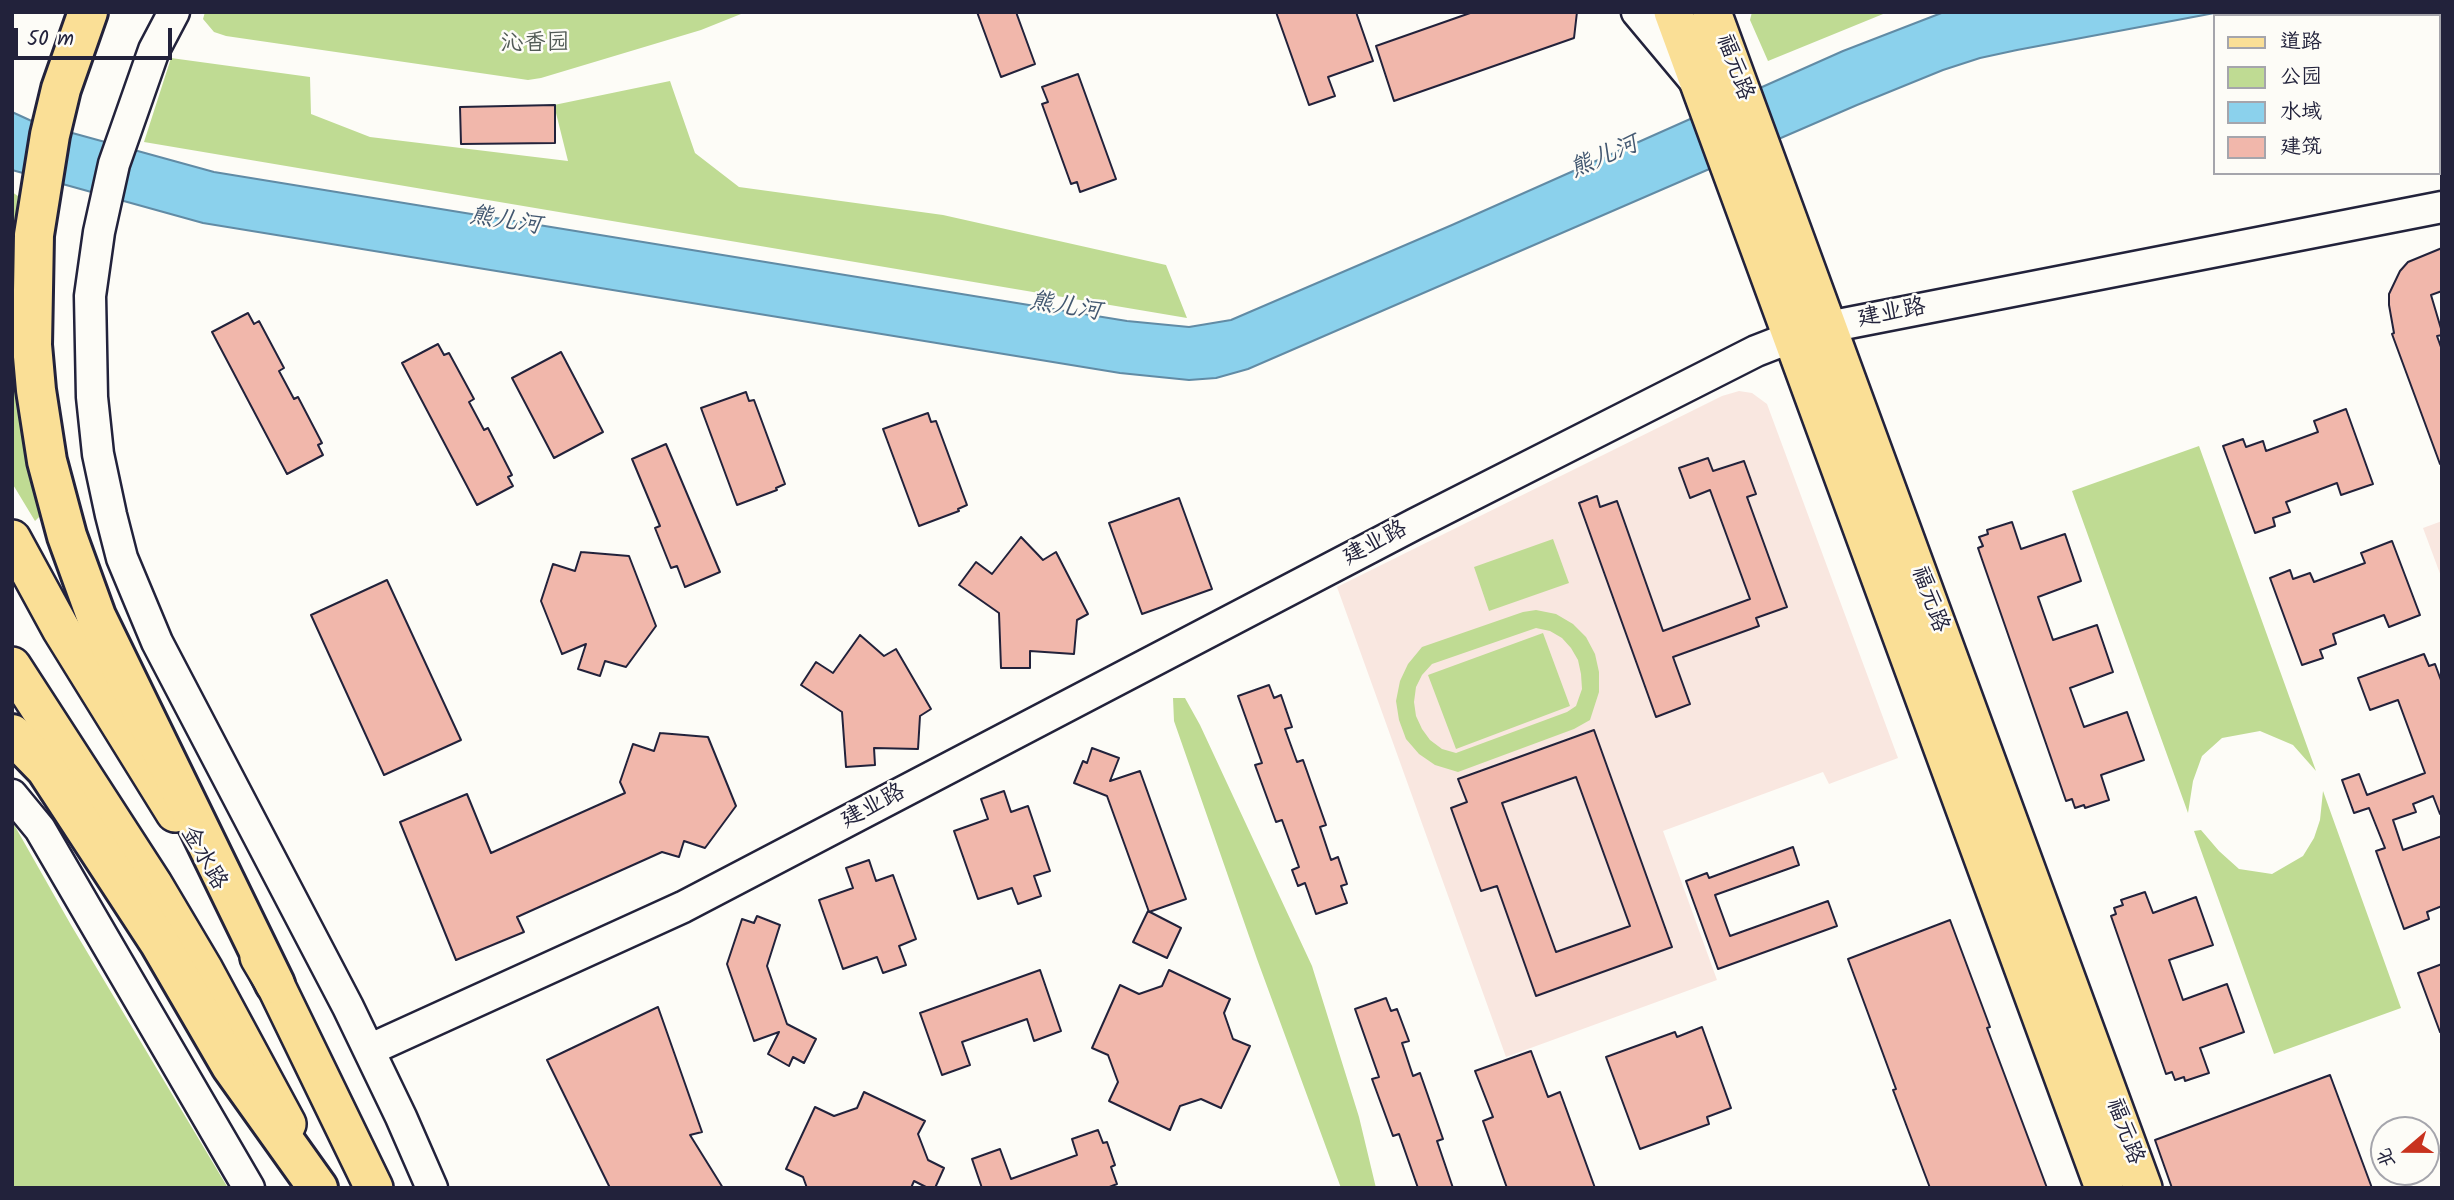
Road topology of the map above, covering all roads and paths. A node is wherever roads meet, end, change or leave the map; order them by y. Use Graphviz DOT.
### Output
graph roads {
  1 [pos="88,12"];
  2 [pos="174,12"];
  3 [pos="1637,12"];
  4 [pos="1673,12"];
  5 [pos="1713,12"];
  6 [pos="1732,12"];
  7 [pos="1740,86"];
  8 [pos="1704,96"];
  9 [pos="2442,207"];
  10 [pos="1828,327"];
  11 [pos="1792,337"];
  12 [pos="12,539"];
  13 [pos="12,666"];
  14 [pos="12,677"];
  15 [pos="53,731"];
  16 [pos="12,734"];
  17 [pos="12,795"];
  18 [pos="275,984"];
  19 [pos="369,1050"];
  20 [pos="249,1188"];
  21 [pos="318,1188"];
  22 [pos="374,1188"];
  23 [pos="432,1188"];
  24 [pos="2104,1188"];
  25 [pos="2143,1188"];
  1 -- 18 [label="highway"];
  2 -- 19 [label="street"];
  3 -- 8 [label="street"];
  4 -- 8 [label="main road, 福元路"];
  5 -- 7 [label="main road, 福元路"];
  6 -- 7 [label="street"];
  7 -- 10 [label="main road, 福元路"];
  8 -- 11 [label="main road, 福元路"];
  9 -- 10 [label="street, 建业路"];
  10 -- 11 [label="street, 建业路"];
  10 -- 25 [label="main road, 福元路"];
  11 -- 19 [label="street, 建业路"];
  11 -- 24 [label="main road, 福元路"];
  12 -- 18 [label="main road, 金水路"];
  13 -- 15 [label="main road"];
  14 -- 15 [label="main road"];
  15 -- 21 [label="main road"];
  16 -- 21 [label="highway"];
  17 -- 20 [label="street"];
  18 -- 22 [label="main road, 金水路"];
  19 -- 23 [label="street"];
}
